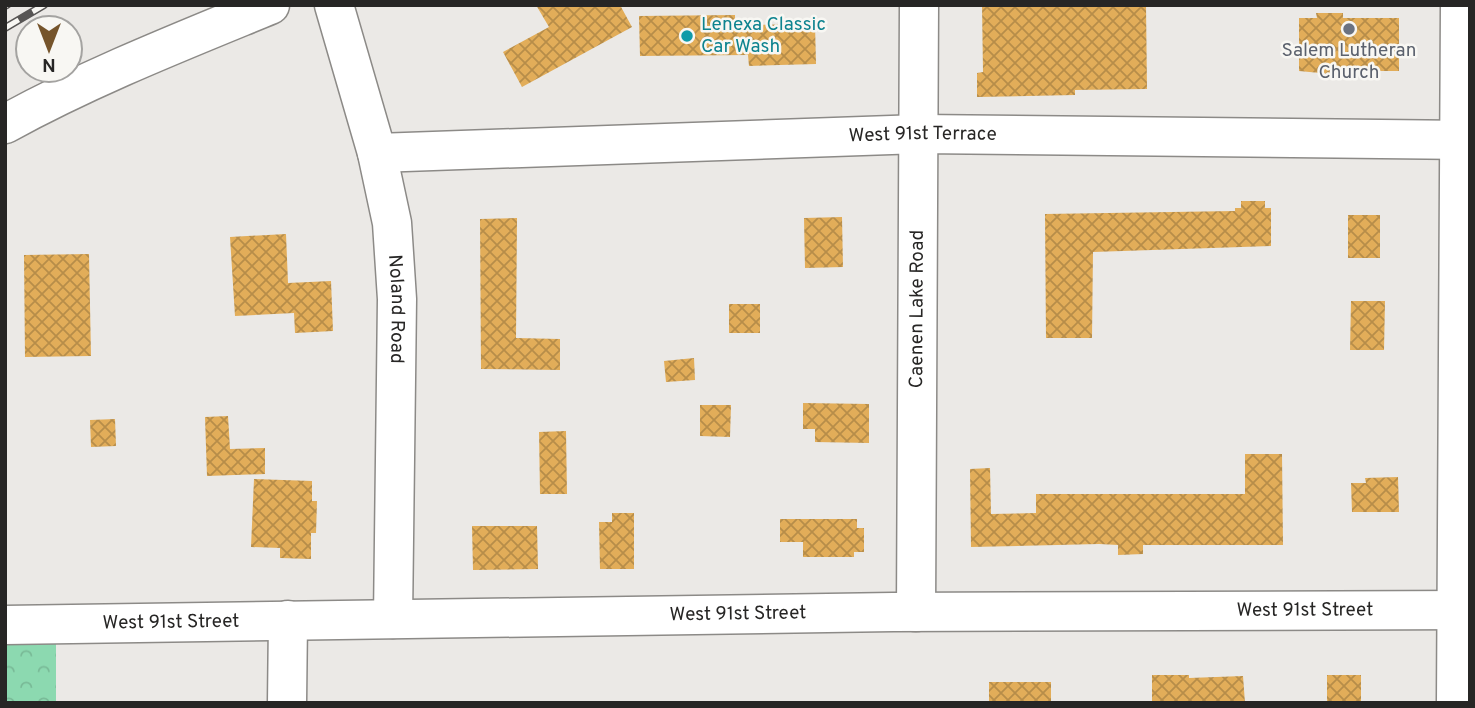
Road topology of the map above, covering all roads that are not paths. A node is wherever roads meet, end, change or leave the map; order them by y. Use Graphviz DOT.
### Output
graph roads {
  1 [pos="270,5"];
  2 [pos="334,5"];
  3 [pos="919,5"];
  4 [pos="1460,5"];
  5 [pos="5,124"];
  6 [pos="920,134"];
  7 [pos="1465,140"];
  8 [pos="377,153"];
  9 [pos="1462,610"];
  10 [pos="916,612"];
  11 [pos="393,619"];
  12 [pos="288,620"];
  13 [pos="5,625"];
  14 [pos="287,703"];
  15 [pos="1456,703"];
  1 -- 5 [label="street"];
  2 -- 8 [label="street, Noland Road"];
  3 -- 6 [label="street, Caenen Lake Road"];
  4 -- 7 [label="street"];
  6 -- 7 [label="street, West 91st Terrace"];
  6 -- 8 [label="street, West 91st Terrace"];
  6 -- 10 [label="street, Caenen Lake Road"];
  7 -- 9 [label="street"];
  8 -- 11 [label="street, Noland Road"];
  9 -- 10 [label="street, West 91st Street"];
  9 -- 15 [label="street"];
  10 -- 11 [label="street, West 91st Street"];
  11 -- 12 [label="street, West 91st Street"];
  12 -- 13 [label="street, West 91st Street"];
  12 -- 14 [label="street"];
}
